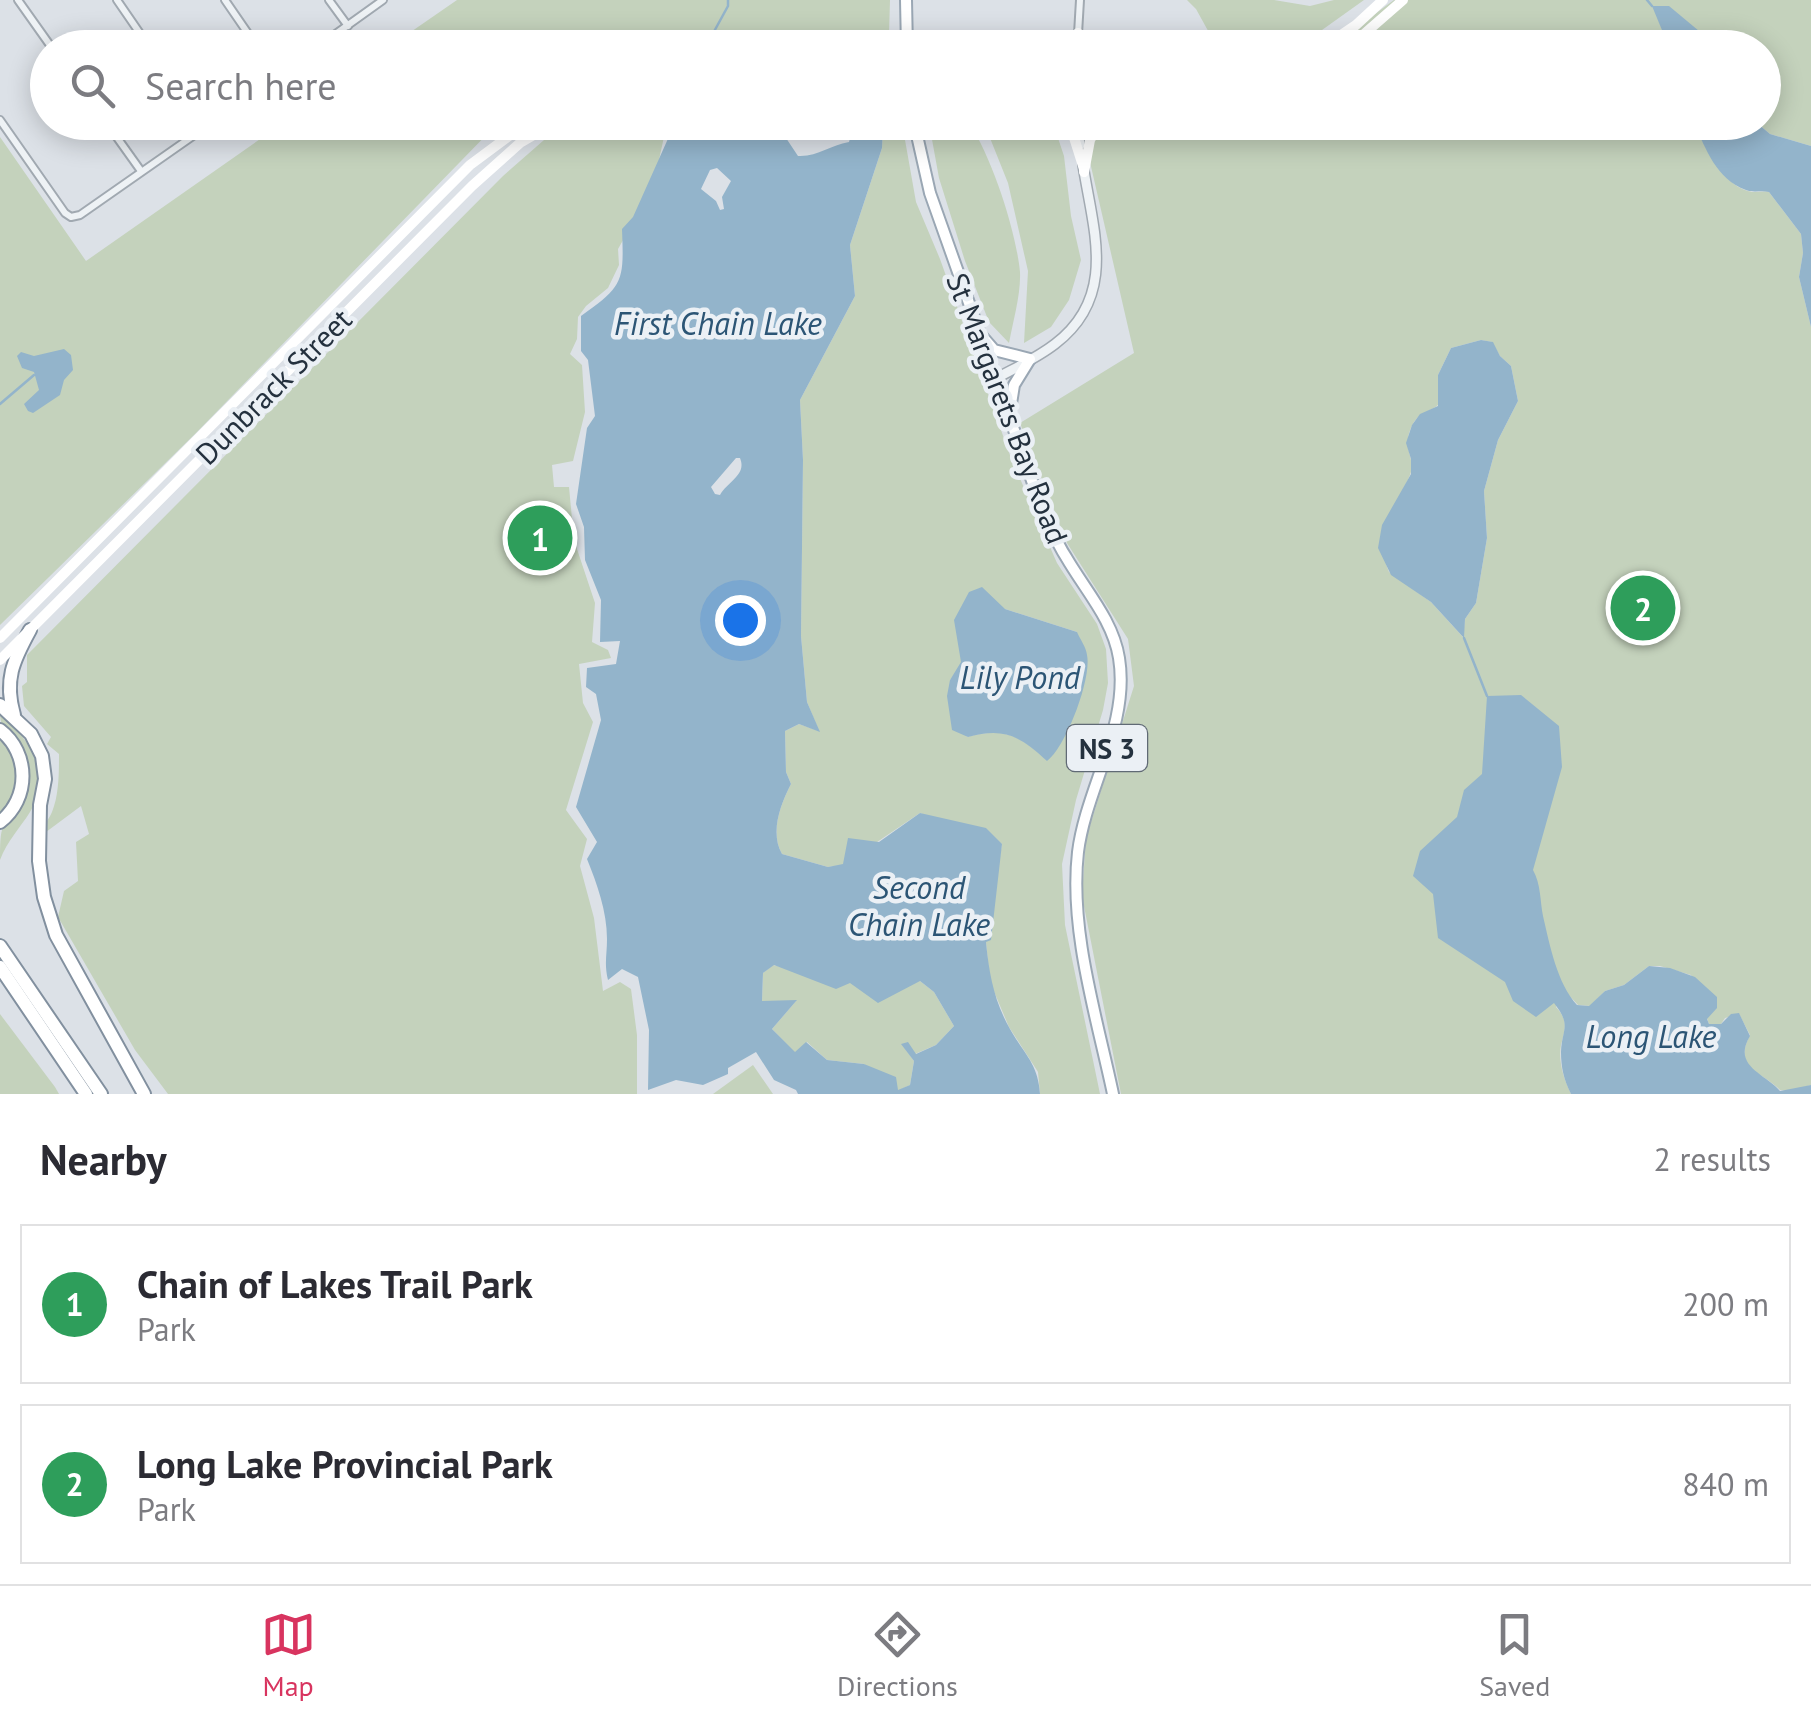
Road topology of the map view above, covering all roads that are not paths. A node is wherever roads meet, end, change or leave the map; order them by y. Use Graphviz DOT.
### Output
graph roads {
  1 [pos="18,0"];
  2 [pos="117,0"];
  3 [pos="225,0"];
  4 [pos="329,0"];
  5 [pos="383,0"];
  6 [pos="906,0"];
  7 [pos="1080,0"];
  8 [pos="1383,0"];
  9 [pos="1403,0"];
  10 [pos="348,26"];
  11 [pos="39,30"];
  12 [pos="138,30"];
  13 [pos="246,30"];
  14 [pos="342,30"];
  15 [pos="907,30"];
  16 [pos="1078,30"];
  17 [pos="1349,30"];
  18 [pos="1369,30"];
  19 [pos="0,120"];
  20 [pos="119,140"];
  21 [pos="185,140"];
  22 [pos="504,140"];
  23 [pos="527,140"];
  24 [pos="918,140"];
  25 [pos="1074,140"];
  26 [pos="1080,140"];
  27 [pos="1090,140"];
  28 [pos="141,171"];
  29 [pos="1084,172"];
  30 [pos="978,332"];
  31 [pos="1030,359"];
  32 [pos="995,379"];
  33 [pos="1011,421"];
  34 [pos="30,630"];
  35 [pos="0,638"];
  36 [pos="0,660"];
  37 [pos="0,705"];
  38 [pos="14,715"];
  39 [pos="0,730"];
  40 [pos="0,822"];
  41 [pos="0,946"];
  42 [pos="0,970"];
  43 [pos="86,1094"];
  44 [pos="101,1094"];
  45 [pos="144,1094"];
  46 [pos="1113,1094"];
  1 -- 11 [label="street"];
  2 -- 12 [label="street"];
  3 -- 13 [label="street"];
  4 -- 10 [label="street"];
  5 -- 10 [label="street"];
  6 -- 15 [label="main road"];
  7 -- 16 [label="street"];
  8 -- 17 [label="main road"];
  9 -- 18 [label="main road"];
  10 -- 14 [label="street"];
  19 -- 28 [label="street"];
  20 -- 28 [label="street"];
  21 -- 28 [label="street"];
  22 -- 35 [label="main road, Dunbrack Street"];
  23 -- 34 [label="main road, Dunbrack Street"];
  24 -- 30 [label="main road, St Margarets Bay Road / NS 3"];
  25 -- 29 [label="main road"];
  26 -- 29 [label="street"];
  27 -- 29 [label="main road"];
  29 -- 31 [label="street"];
  30 -- 31 [label="main road"];
  30 -- 32 [label="main road, St Margarets Bay Road / NS 3"];
  31 -- 32 [label="street"];
  31 -- 33 [label="main road"];
  32 -- 33 [label="main road, St Margarets Bay Road / NS 3"];
  33 -- 46 [label="main road, St Margarets Bay Road / NS 3"];
  34 -- 36 [label="main road, Dunbrack Street"];
  34 -- 38 [label="highway"];
  37 -- 38 [label="highway"];
  38 -- 45 [label="highway"];
  39 -- 40 [label="highway"];
  41 -- 44 [label="highway"];
  42 -- 43 [label="highway"];
}
